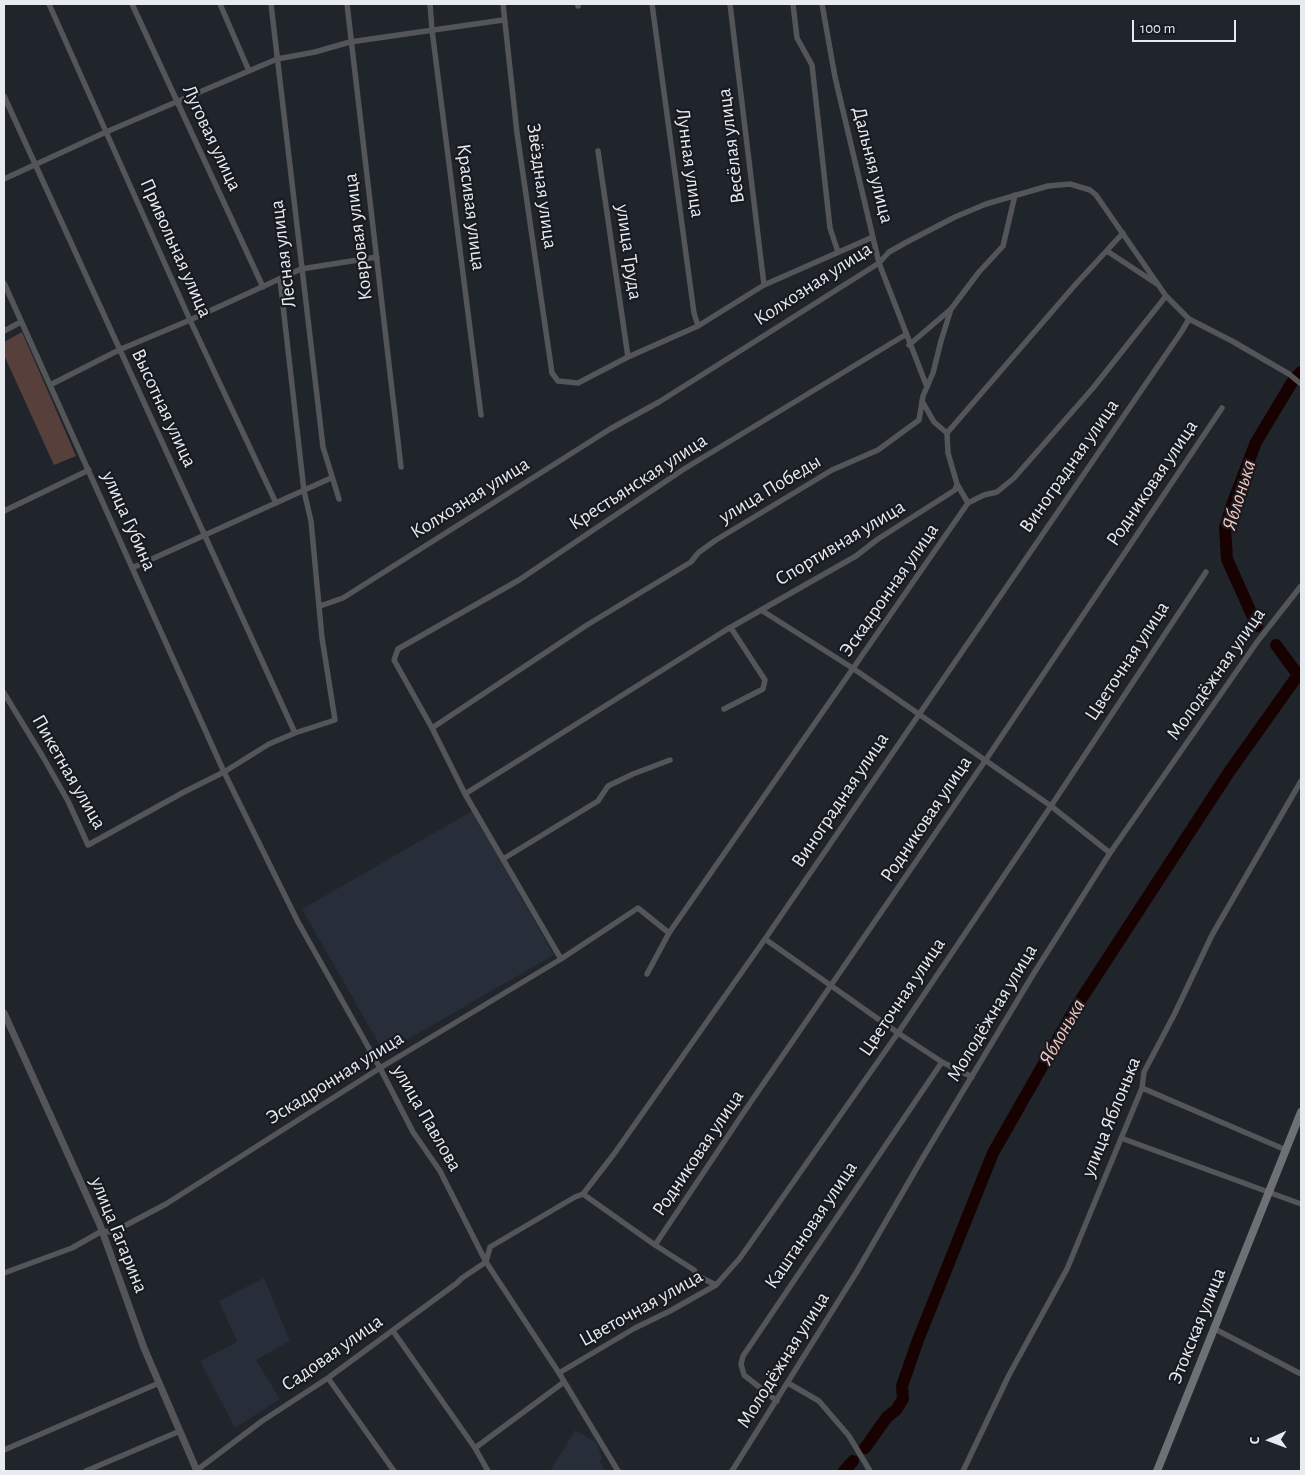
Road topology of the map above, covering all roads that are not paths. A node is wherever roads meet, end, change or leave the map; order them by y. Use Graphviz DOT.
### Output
graph roads {
  1 [pos="49,4"];
  2 [pos="132,4"];
  3 [pos="220,4"];
  4 [pos="271,4"];
  5 [pos="347,4"];
  6 [pos="430,4"];
  7 [pos="503,4"];
  8 [pos="652,4"];
  9 [pos="730,4"];
  10 [pos="793,4"];
  11 [pos="822,4"];
  12 [pos="504,20"];
  13 [pos="432,30"];
  14 [pos="350,42"];
  15 [pos="277,59"];
  16 [pos="249,70"];
  17 [pos="4,96"];
  18 [pos="177,101"];
  19 [pos="106,132"];
  20 [pos="598,151"];
  21 [pos="36,166"];
  22 [pos="4,179"];
  23 [pos="1015,195"];
  24 [pos="1123,233"];
  25 [pos="873,237"];
  26 [pos="1107,251"];
  27 [pos="838,252"];
  28 [pos="377,257"];
  29 [pos="879,263"];
  30 [pos="301,269"];
  31 [pos="280,279"];
  32 [pos="4,283"];
  33 [pos="764,285"];
  34 [pos="263,286"];
  35 [pos="1161,286"];
  36 [pos="1166,296"];
  37 [pos="951,309"];
  38 [pos="1188,319"];
  39 [pos="190,320"];
  40 [pos="21,322"];
  41 [pos="698,326"];
  42 [pos="4,331"];
  43 [pos="906,335"];
  44 [pos="910,345"];
  45 [pos="119,350"];
  46 [pos="628,357"];
  47 [pos="1301,384"];
  48 [pos="50,386"];
  49 [pos="927,387"];
  50 [pos="922,401"];
  51 [pos="1222,408"];
  52 [pos="481,414"];
  53 [pos="948,433"];
  54 [pos="401,466"];
  55 [pos="89,470"];
  56 [pos="331,478"];
  57 [pos="957,484"];
  58 [pos="304,491"];
  59 [pos="339,499"];
  60 [pos="276,503"];
  61 [pos="968,503"];
  62 [pos="4,511"];
  63 [pos="206,535"];
  64 [pos="132,568"];
  65 [pos="1206,572"];
  66 [pos="1301,586"];
  67 [pos="320,606"];
  68 [pos="761,610"];
  69 [pos="731,628"];
  70 [pos="854,669"];
  71 [pos="4,693"];
  72 [pos="724,709"];
  73 [pos="918,714"];
  74 [pos="432,728"];
  75 [pos="295,733"];
  76 [pos="670,760"];
  77 [pos="985,761"];
  78 [pos="224,772"];
  79 [pos="1301,781"];
  80 [pos="465,794"];
  81 [pos="1051,806"];
  82 [pos="1110,853"];
  83 [pos="503,858"];
  84 [pos="670,933"];
  85 [pos="765,939"];
  86 [pos="560,959"];
  87 [pos="647,974"];
  88 [pos="832,985"];
  89 [pos="4,1013"];
  90 [pos="898,1033"];
  91 [pos="942,1062"];
  92 [pos="380,1068"];
  93 [pos="972,1077"];
  94 [pos="1142,1088"];
  95 [pos="1301,1112"];
  96 [pos="1121,1138"];
  97 [pos="1286,1150"];
  98 [pos="1268,1192"];
  99 [pos="583,1194"];
  100 [pos="1301,1204"];
  101 [pos="102,1231"];
  102 [pos="656,1245"];
  103 [pos="486,1262"];
  104 [pos="4,1273"];
  105 [pos="716,1285"];
  106 [pos="1213,1328"];
  107 [pos="393,1330"];
  108 [pos="559,1373"];
  109 [pos="1301,1374"];
  110 [pos="328,1378"];
  111 [pos="564,1382"];
  112 [pos="159,1383"];
  113 [pos="788,1383"];
  114 [pos="777,1401"];
  115 [pos="180,1431"];
  116 [pos="475,1448"];
  117 [pos="4,1450"];
  118 [pos="86,1471"];
  119 [pos="197,1471"];
  120 [pos="394,1471"];
  121 [pos="488,1471"];
  122 [pos="618,1471"];
  123 [pos="732,1471"];
  124 [pos="870,1471"];
  125 [pos="963,1471"];
  126 [pos="1156,1471"];
  1 -- 19 [label="street, Привольная улица"];
  2 -- 18 [label="street, Луговая улица"];
  3 -- 16 [label="street"];
  4 -- 15 [label="street, Лесная улица"];
  5 -- 14 [label="street, Ковровая улица"];
  6 -- 13 [label="street, Красивая улица"];
  7 -- 12 [label="street, Звёздная улица"];
  8 -- 41 [label="street, Лунная улица"];
  9 -- 33 [label="street, Весёлая улица"];
  10 -- 27 [label="street"];
  11 -- 25 [label="street, Дальняя улица"];
  12 -- 13 [label="street"];
  12 -- 46 [label="street, Звёздная улица"];
  13 -- 14 [label="street"];
  13 -- 52 [label="street, Красивая улица"];
  14 -- 15 [label="street"];
  14 -- 28 [label="street, Ковровая улица"];
  15 -- 16 [label="street"];
  15 -- 30 [label="street, Лесная улица"];
  16 -- 18 [label="street"];
  17 -- 21 [label="street, Высотная улица"];
  18 -- 19 [label="street"];
  18 -- 34 [label="street, Луговая улица"];
  19 -- 21 [label="street"];
  19 -- 39 [label="street, Привольная улица"];
  20 -- 46 [label="street, улица Труда"];
  21 -- 22 [label="street"];
  21 -- 45 [label="street, Высотная улица"];
  23 -- 24 [label="street, Колхозная улица"];
  23 -- 29 [label="street, Колхозная улица"];
  23 -- 37 [label="street, улица Победы"];
  24 -- 26 [label="street"];
  24 -- 35 [label="street, Колхозная улица"];
  25 -- 27 [label="street"];
  25 -- 29 [label="street, Дальняя улица"];
  26 -- 35 [label="street"];
  26 -- 53 [label="street"];
  27 -- 33 [label="street"];
  28 -- 30 [label="street"];
  28 -- 54 [label="street, Ковровая улица"];
  29 -- 43 [label="street, Дальняя улица"];
  29 -- 67 [label="street, Колхозная улица"];
  30 -- 31 [label="street"];
  30 -- 56 [label="street, Лесная улица"];
  31 -- 34 [label="street"];
  31 -- 58 [label="street, Лесная улица"];
  32 -- 40 [label="street, улица Губина"];
  33 -- 41 [label="street"];
  34 -- 39 [label="street"];
  35 -- 36 [label="street, Колхозная улица"];
  36 -- 38 [label="street, Колхозная улица"];
  36 -- 61 [label="street"];
  37 -- 44 [label="street"];
  37 -- 49 [label="street, улица Победы"];
  38 -- 47 [label="street, Колхозная улица"];
  38 -- 73 [label="street, Виноградная улица"];
  39 -- 45 [label="street"];
  39 -- 60 [label="street, Привольная улица"];
  40 -- 42 [label="street"];
  40 -- 48 [label="street, улица Губина"];
  41 -- 46 [label="street"];
  43 -- 44 [label="street, Дальняя улица"];
  43 -- 74 [label="street, Крестьянская улица"];
  44 -- 49 [label="street, Дальняя улица"];
  45 -- 48 [label="street"];
  45 -- 63 [label="street, Высотная улица"];
  48 -- 55 [label="street, улица Губина"];
  49 -- 50 [label="street, улица Победы"];
  50 -- 53 [label="street"];
  50 -- 74 [label="street, улица Победы"];
  51 -- 77 [label="street, Родниковая улица"];
  53 -- 57 [label="street"];
  55 -- 62 [label="street"];
  55 -- 64 [label="street, улица Губина"];
  56 -- 58 [label="street"];
  56 -- 59 [label="street, Лесная улица"];
  57 -- 61 [label="street"];
  57 -- 68 [label="street, Спортивная улица"];
  58 -- 60 [label="street"];
  58 -- 67 [label="street, Лесная улица"];
  60 -- 63 [label="street"];
  61 -- 70 [label="street, Эскадронная улица"];
  63 -- 64 [label="street"];
  63 -- 75 [label="street, Высотная улица"];
  64 -- 78 [label="street, улица Губина"];
  65 -- 81 [label="street, Цветочная улица"];
  66 -- 82 [label="street, Молодёжная улица"];
  67 -- 75 [label="street, Лесная улица"];
  68 -- 69 [label="street, Спортивная улица"];
  68 -- 70 [label="street"];
  69 -- 72 [label="street"];
  69 -- 80 [label="street, Спортивная улица"];
  70 -- 73 [label="street"];
  70 -- 84 [label="street, Эскадронная улица"];
  71 -- 78 [label="street, Пикетная улица"];
  73 -- 77 [label="street"];
  73 -- 85 [label="street, Виноградная улица"];
  74 -- 80 [label="street"];
  75 -- 78 [label="street"];
  76 -- 83 [label="street"];
  77 -- 81 [label="street"];
  77 -- 88 [label="street, Родниковая улица"];
  78 -- 92 [label="street, улица Павлова"];
  79 -- 94 [label="street, улица Яблонька"];
  80 -- 83 [label="street"];
  81 -- 82 [label="street"];
  81 -- 90 [label="street, Цветочная улица"];
  82 -- 93 [label="street, Молодёжная улица"];
  83 -- 86 [label="street"];
  84 -- 86 [label="street, Эскадронная улица"];
  84 -- 87 [label="street, Эскадронная улица"];
  85 -- 88 [label="street"];
  85 -- 99 [label="street, Виноградная улица"];
  86 -- 92 [label="street, Эскадронная улица"];
  88 -- 90 [label="street"];
  88 -- 102 [label="street, Родниковая улица"];
  89 -- 101 [label="street, улица Гагарина"];
  90 -- 91 [label="street"];
  90 -- 105 [label="street, Цветочная улица"];
  91 -- 93 [label="street"];
  91 -- 114 [label="street, Каштановая улица"];
  92 -- 101 [label="street, Эскадронная улица"];
  92 -- 103 [label="street, улица Павлова"];
  93 -- 113 [label="street, Молодёжная улица"];
  94 -- 96 [label="street, улица Яблонька"];
  94 -- 97 [label="street"];
  95 -- 97 [label="main road, Этокская улица"];
  96 -- 98 [label="street"];
  96 -- 125 [label="street, улица Яблонька"];
  97 -- 98 [label="main road, Этокская улица"];
  98 -- 100 [label="street"];
  98 -- 106 [label="main road, Этокская улица"];
  99 -- 102 [label="street"];
  99 -- 103 [label="street, Виноградная улица"];
  101 -- 104 [label="street, Эскадронная улица"];
  101 -- 112 [label="street, улица Гагарина"];
  102 -- 105 [label="street"];
  103 -- 107 [label="street, Садовая улица"];
  103 -- 108 [label="street, улица Павлова"];
  105 -- 108 [label="street, Цветочная улица"];
  106 -- 109 [label="street"];
  106 -- 126 [label="main road, Этокская улица"];
  107 -- 110 [label="street, Садовая улица"];
  107 -- 116 [label="street"];
  108 -- 111 [label="street, улица Павлова"];
  110 -- 119 [label="street, Садовая улица"];
  110 -- 120 [label="street"];
  111 -- 116 [label="street"];
  111 -- 122 [label="street, улица Павлова"];
  112 -- 115 [label="street, улица Гагарина"];
  112 -- 117 [label="street"];
  113 -- 114 [label="street, Молодёжная улица"];
  113 -- 124 [label="street"];
  114 -- 123 [label="street, Молодёжная улица"];
  115 -- 118 [label="street"];
  115 -- 119 [label="street, улица Гагарина"];
  116 -- 121 [label="street"];
}
